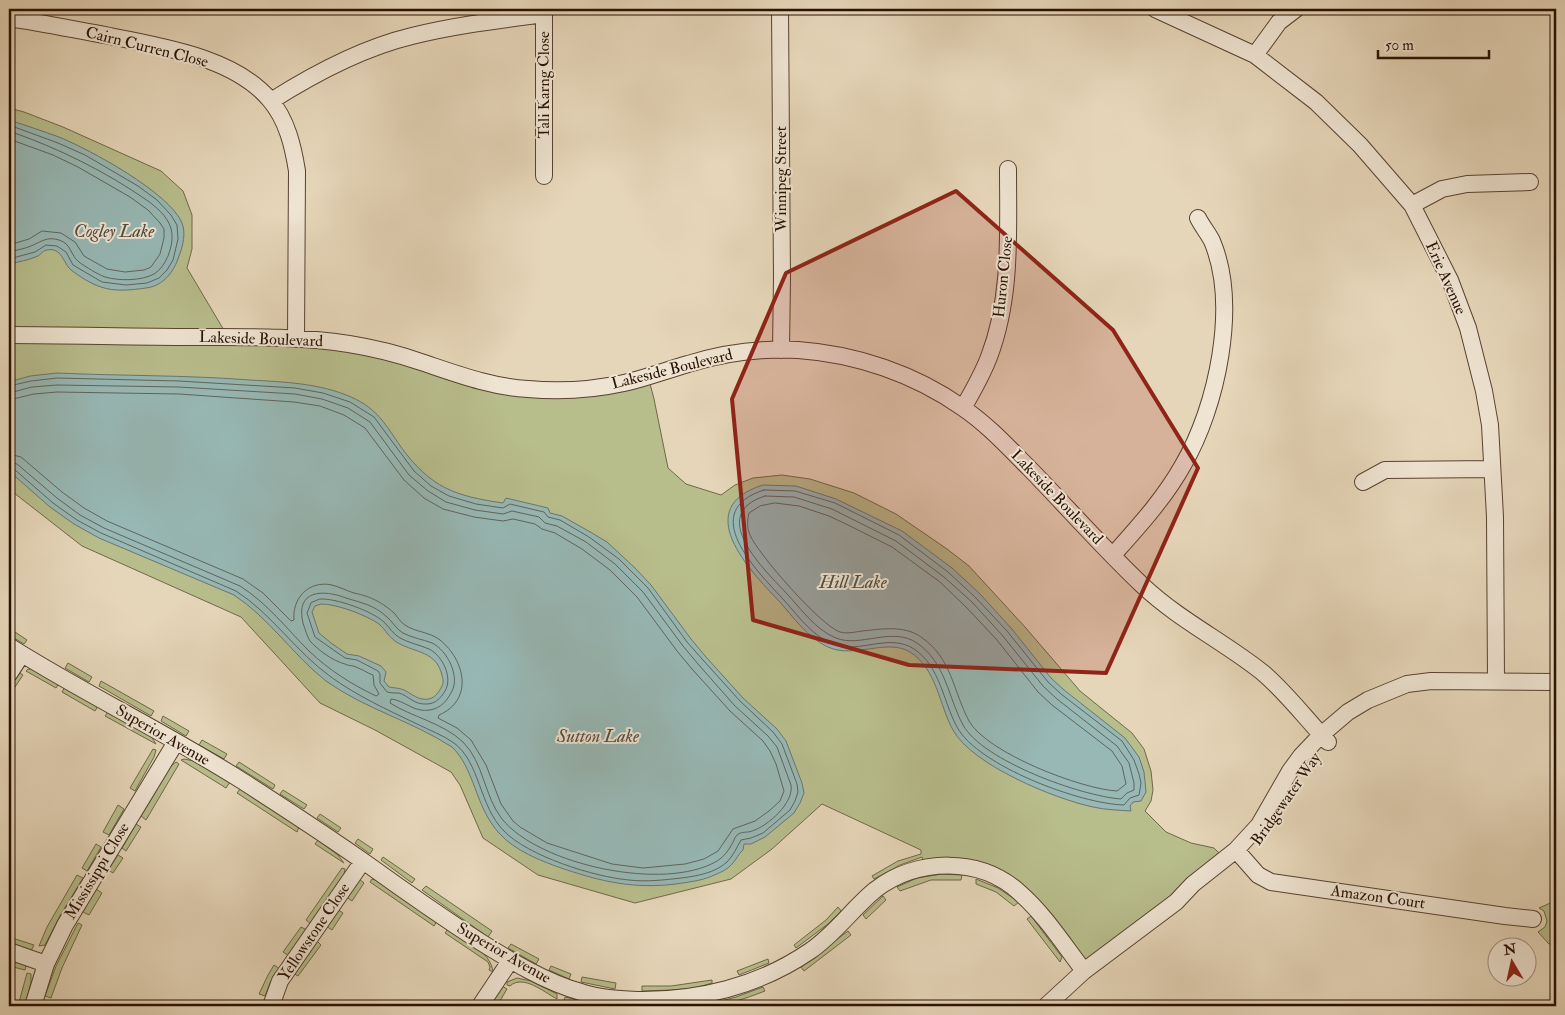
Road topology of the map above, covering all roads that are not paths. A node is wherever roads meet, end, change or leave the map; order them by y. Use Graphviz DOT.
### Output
graph roads {
  1 [pos="780,9"];
  2 [pos="1155,9"];
  3 [pos="1296,9"];
  4 [pos="9,18"];
  5 [pos="1255,56"];
  6 [pos="271,101"];
  7 [pos="1008,169"];
  8 [pos="544,176"];
  9 [pos="1530,182"];
  10 [pos="1412,204"];
  11 [pos="1198,218"];
  12 [pos="9,334"];
  13 [pos="296,339"];
  14 [pos="781,350"];
  15 [pos="963,408"];
  16 [pos="1492,469"];
  17 [pos="1363,482"];
  18 [pos="1113,555"];
  19 [pos="15,650"];
  20 [pos="9,674"];
  21 [pos="1496,680"];
  22 [pos="1556,682"];
  23 [pos="1324,739"];
  24 [pos="176,742"];
  25 [pos="1239,854"];
  26 [pos="363,861"];
  27 [pos="1533,919"];
  28 [pos="9,951"];
  29 [pos="510,961"];
  30 [pos="46,964"];
  31 [pos="1084,972"];
  32 [pos="684,1002"];
  33 [pos="32,1006"];
  34 [pos="271,1006"];
  35 [pos="480,1006"];
  36 [pos="1046,1006"];
  1 -- 14 [label="street, Winnipeg Street"];
  2 -- 5 [label="street, Erie Avenue"];
  3 -- 5 [label="street"];
  4 -- 6 [label="street, Cairn Curren Close"];
  5 -- 10 [label="street, Erie Avenue"];
  6 -- 8 [label="street, Tali Karng Close"];
  6 -- 13 [label="street, Cairn Curren Close"];
  7 -- 15 [label="street, Huron Close"];
  9 -- 10 [label="street"];
  10 -- 16 [label="street, Erie Avenue"];
  11 -- 18 [label="street"];
  12 -- 13 [label="street, Lakeside Boulevard"];
  13 -- 14 [label="street, Lakeside Boulevard"];
  14 -- 15 [label="street, Lakeside Boulevard"];
  15 -- 18 [label="street, Lakeside Boulevard"];
  16 -- 17 [label="street"];
  16 -- 21 [label="street, Erie Avenue"];
  18 -- 23 [label="street, Lakeside Boulevard"];
  19 -- 20 [label="street"];
  19 -- 24 [label="street, Superior Avenue"];
  21 -- 22 [label="street, Bridgewater Way"];
  21 -- 23 [label="street, Bridgewater Way"];
  23 -- 25 [label="street, Bridgewater Way"];
  24 -- 26 [label="street, Superior Avenue"];
  24 -- 30 [label="street, Mississippi Close"];
  25 -- 27 [label="street, Amazon Court"];
  25 -- 31 [label="street, Bridgewater Way"];
  26 -- 29 [label="street, Superior Avenue"];
  26 -- 34 [label="street, Yellowstone Close"];
  28 -- 30 [label="street"];
  29 -- 32 [label="street, Superior Avenue"];
  29 -- 35 [label="street"];
  30 -- 33 [label="street, Mississippi Close"];
  31 -- 32 [label="street, Superior Avenue"];
  31 -- 36 [label="street, Bridgewater Way"];
}
